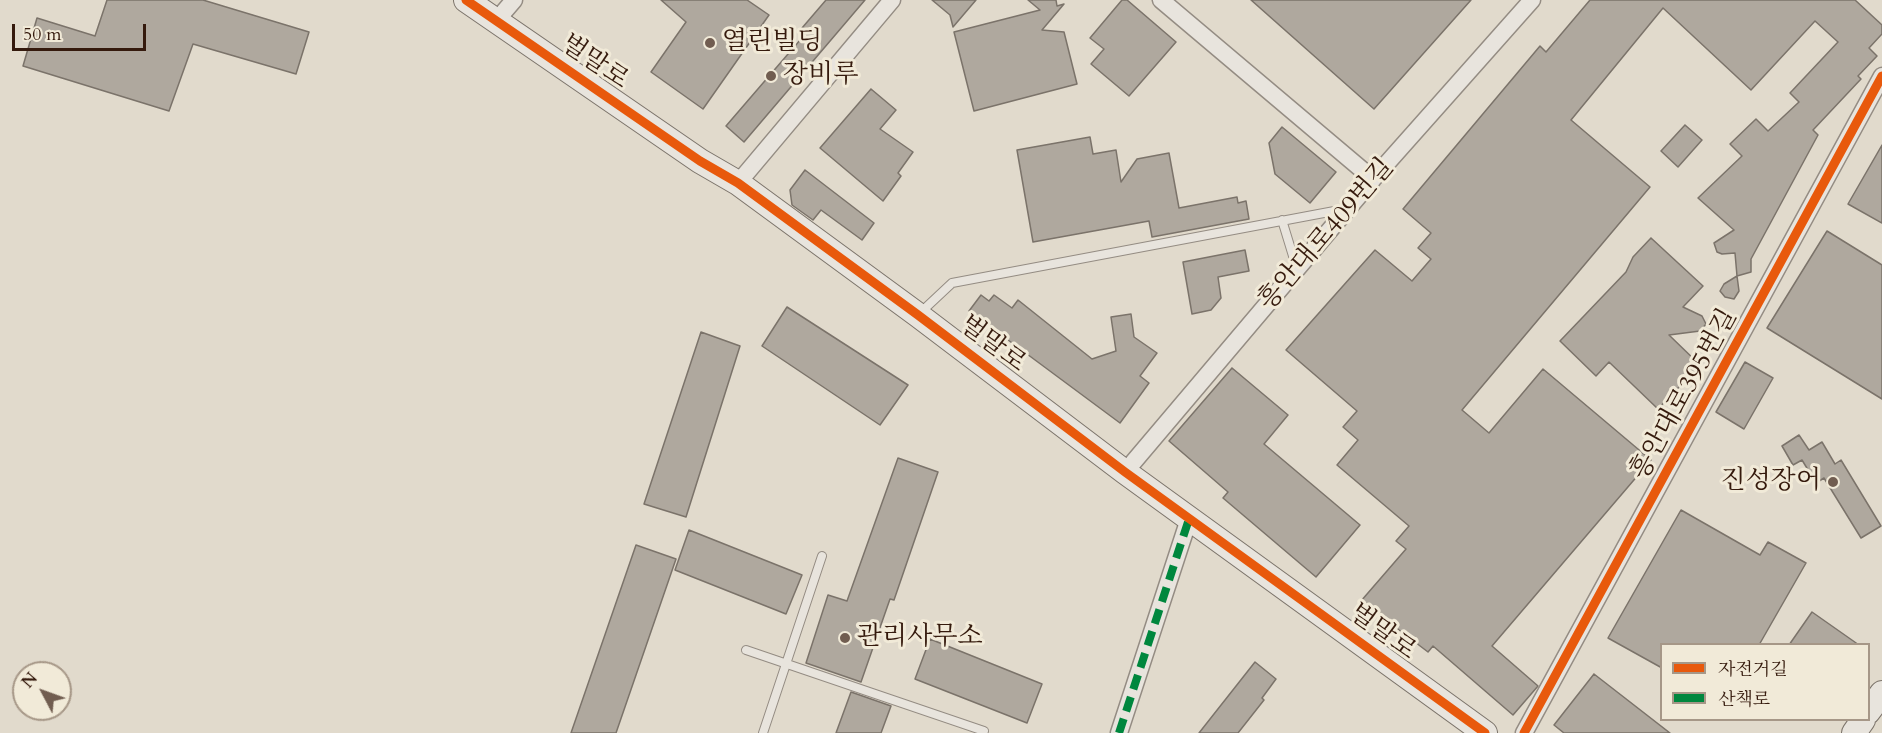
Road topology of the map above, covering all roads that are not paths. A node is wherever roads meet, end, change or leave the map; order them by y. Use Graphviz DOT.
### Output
graph roads {
  1 [pos="466,0"];
  2 [pos="514,0"];
  3 [pos="892,0"];
  4 [pos="1161,0"];
  5 [pos="1532,0"];
  6 [pos="496,21"];
  7 [pos="1882,76"];
  8 [pos="1373,179"];
  9 [pos="738,183"];
  10 [pos="1348,209"];
  11 [pos="1282,220"];
  12 [pos="1297,269"];
  13 [pos="918,315"];
  14 [pos="1125,472"];
  15 [pos="1189,519"];
  16 [pos="822,556"];
  17 [pos="746,650"];
  18 [pos="785,663"];
  19 [pos="1882,693"];
  20 [pos="1870,711"];
  21 [pos="984,731"];
  22 [pos="763,733"];
  23 [pos="1119,733"];
  24 [pos="1485,733"];
  25 [pos="1524,733"];
  1 -- 6 [label="street, 벌말로"];
  2 -- 6 [label="street"];
  3 -- 9 [label="street"];
  4 -- 8 [label="street"];
  5 -- 8 [label="street, 흥안대로409번길"];
  6 -- 9 [label="street, 벌말로"];
  7 -- 25 [label="street, 흥안대로395번길"];
  8 -- 10 [label="street, 흥안대로409번길"];
  9 -- 13 [label="street, 벌말로"];
  10 -- 11 [label="lane"];
  10 -- 12 [label="street, 흥안대로409번길"];
  11 -- 12 [label="lane"];
  11 -- 13 [label="lane"];
  12 -- 14 [label="street, 흥안대로409번길"];
  13 -- 14 [label="street, 벌말로"];
  14 -- 15 [label="street, 벌말로"];
  15 -- 23 [label="street"];
  15 -- 24 [label="street, 벌말로"];
  16 -- 18 [label="lane"];
  17 -- 18 [label="lane"];
  18 -- 21 [label="lane"];
  18 -- 22 [label="lane"];
  19 -- 20 [label="street"];
}
